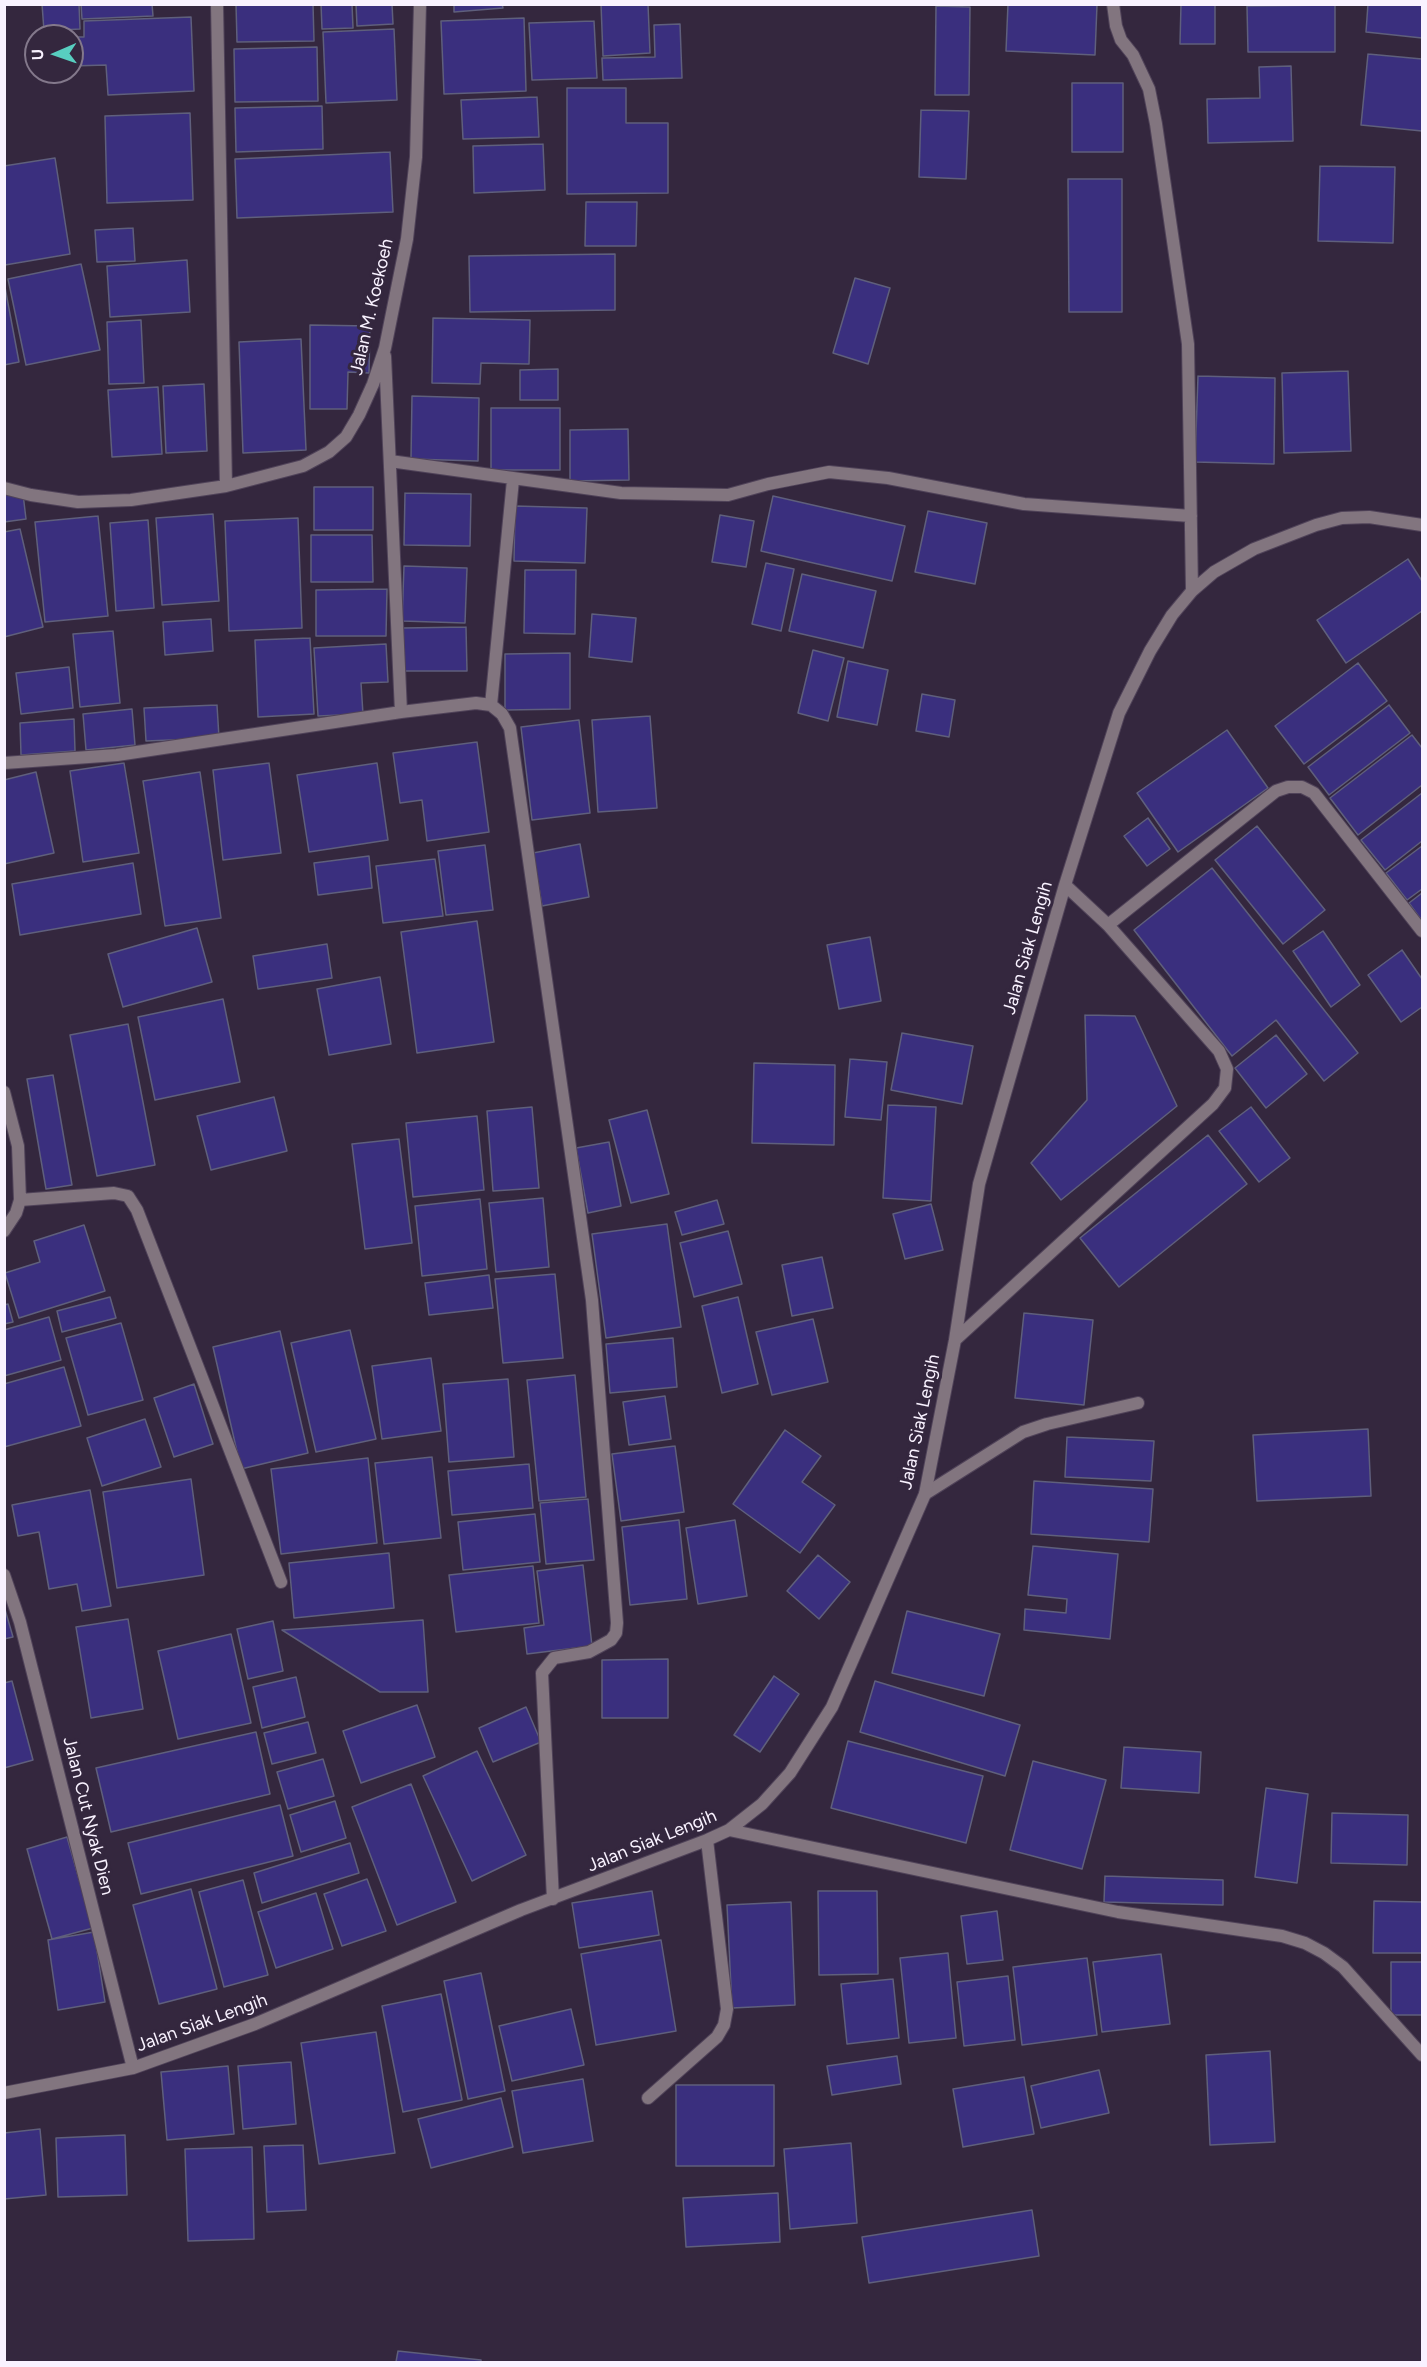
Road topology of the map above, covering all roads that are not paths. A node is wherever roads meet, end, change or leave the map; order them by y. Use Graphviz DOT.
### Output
graph roads {
  1 [pos="217,4"];
  2 [pos="420,4"];
  3 [pos="1113,4"];
  4 [pos="385,348"];
  5 [pos="390,460"];
  6 [pos="513,480"];
  7 [pos="226,486"];
  8 [pos="4,488"];
  9 [pos="1191,516"];
  10 [pos="1422,525"];
  11 [pos="1192,591"];
  12 [pos="491,705"];
  13 [pos="401,712"];
  14 [pos="4,763"];
  15 [pos="1065,885"];
  16 [pos="1107,925"];
  17 [pos="1422,931"];
  18 [pos="4,1092"];
  19 [pos="20,1200"];
  20 [pos="4,1231"];
  21 [pos="955,1340"];
  22 [pos="1138,1403"];
  23 [pos="925,1494"];
  24 [pos="4,1575"];
  25 [pos="281,1582"];
  26 [pos="729,1830"];
  27 [pos="707,1840"];
  28 [pos="553,1899"];
  29 [pos="1422,2055"];
  30 [pos="133,2068"];
  31 [pos="4,2093"];
  32 [pos="648,2098"];
  1 -- 7 [label="street"];
  2 -- 4 [label="street, Jalan M. Koekoeh"];
  3 -- 9 [label="street"];
  4 -- 5 [label="street"];
  4 -- 7 [label="street, Jalan M. Koekoeh"];
  5 -- 6 [label="street"];
  5 -- 13 [label="street"];
  6 -- 9 [label="street"];
  6 -- 12 [label="street"];
  7 -- 8 [label="street, Jalan M. Koekoeh"];
  9 -- 11 [label="street"];
  10 -- 11 [label="street, Jalan Siak Lengih"];
  11 -- 15 [label="street, Jalan Siak Lengih"];
  12 -- 13 [label="street"];
  12 -- 28 [label="street"];
  13 -- 14 [label="street"];
  15 -- 16 [label="street"];
  15 -- 21 [label="street, Jalan Siak Lengih"];
  16 -- 17 [label="street"];
  16 -- 21 [label="street"];
  18 -- 19 [label="street"];
  19 -- 20 [label="street"];
  19 -- 25 [label="street"];
  21 -- 23 [label="street, Jalan Siak Lengih"];
  22 -- 23 [label="street"];
  23 -- 26 [label="street, Jalan Siak Lengih"];
  24 -- 30 [label="street, Jalan Cut Nyak Dien"];
  26 -- 27 [label="street, Jalan Siak Lengih"];
  26 -- 29 [label="street"];
  27 -- 28 [label="street, Jalan Siak Lengih"];
  27 -- 32 [label="street"];
  28 -- 30 [label="street, Jalan Siak Lengih"];
  30 -- 31 [label="street, Jalan Siak Lengih"];
}
